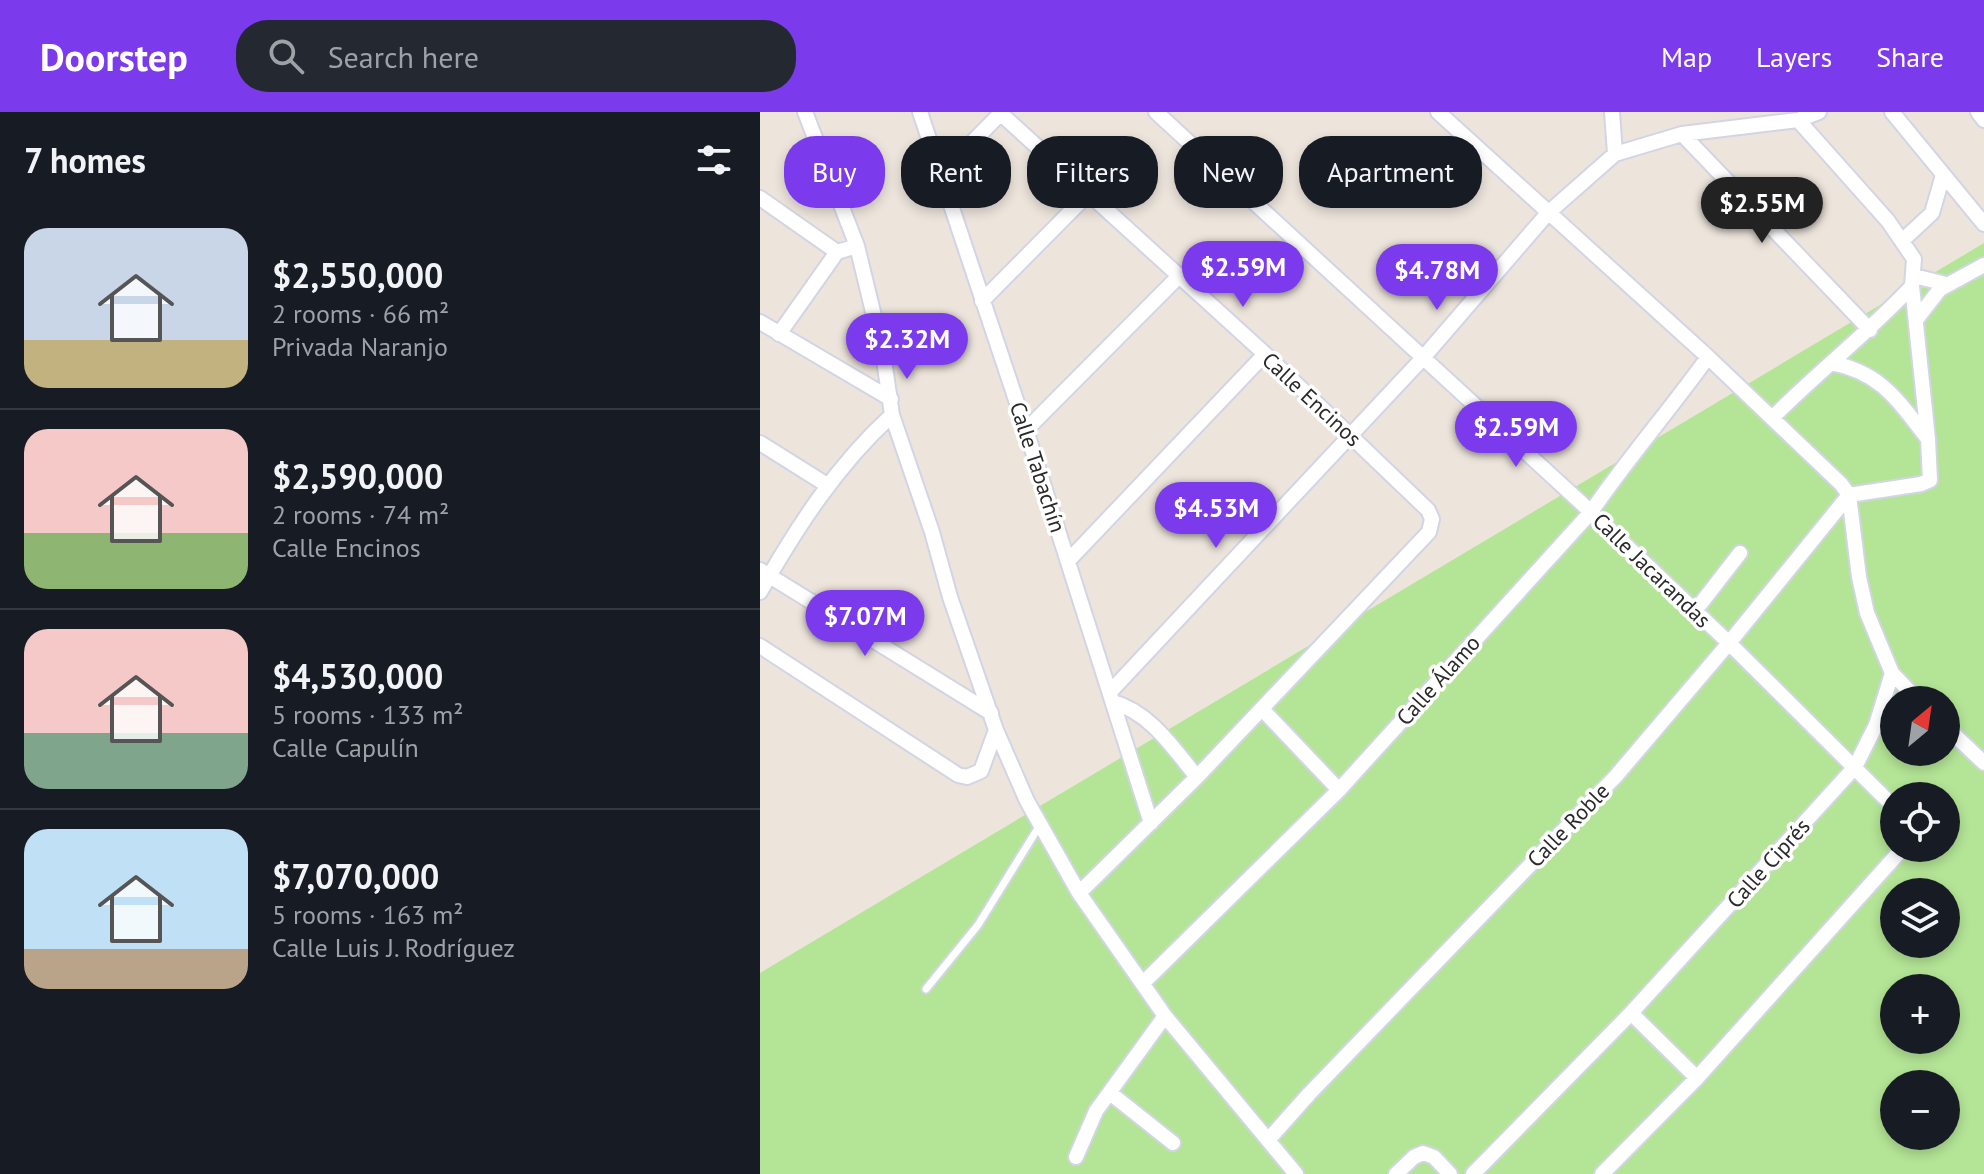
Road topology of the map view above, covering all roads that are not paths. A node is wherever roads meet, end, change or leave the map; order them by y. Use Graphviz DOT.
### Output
graph roads {
  1 [pos="805,112"];
  2 [pos="920,112"];
  3 [pos="1000,112"];
  4 [pos="1156,112"];
  5 [pos="1438,112"];
  6 [pos="1612,112"];
  7 [pos="1819,112"];
  8 [pos="1892,112"];
  9 [pos="1978,112"];
  10 [pos="1798,120"];
  11 [pos="1984,120"];
  12 [pos="1682,134"];
  13 [pos="928,136"];
  14 [pos="977,136"];
  15 [pos="1027,137"];
  16 [pos="1615,154"];
  17 [pos="1943,175"];
  18 [pos="760,198"];
  19 [pos="952,208"];
  20 [pos="1074,208"];
  21 [pos="1105,208"];
  22 [pos="1548,213"];
  23 [pos="1984,224"];
  24 [pos="1903,240"];
  25 [pos="857,246"];
  26 [pos="837,252"];
  27 [pos="1984,265"];
  28 [pos="1178,277"];
  29 [pos="1913,281"];
  30 [pos="1946,284"];
  31 [pos="982,301"];
  32 [pos="1916,320"];
  33 [pos="760,322"];
  34 [pos="1870,330"];
  35 [pos="779,334"];
  36 [pos="1265,354"];
  37 [pos="1708,357"];
  38 [pos="1422,359"];
  39 [pos="1831,363"];
  40 [pos="891,399"];
  41 [pos="892,415"];
  42 [pos="1773,417"];
  43 [pos="1026,430"];
  44 [pos="1349,433"];
  45 [pos="1928,439"];
  46 [pos="760,443"];
  47 [pos="827,485"];
  48 [pos="1845,489"];
  49 [pos="1591,512"];
  50 [pos="1740,553"];
  51 [pos="1068,561"];
  52 [pos="764,573"];
  53 [pos="760,592"];
  54 [pos="1695,611"];
  55 [pos="1729,643"];
  56 [pos="760,646"];
  57 [pos="1892,673"];
  58 [pos="1905,686"];
  59 [pos="1112,697"];
  60 [pos="1262,709"];
  61 [pos="991,713"];
  62 [pos="996,730"];
  63 [pos="1960,740"];
  64 [pos="1984,763"];
  65 [pos="1855,767"];
  66 [pos="1197,777"];
  67 [pos="1339,790"];
  68 [pos="1880,793"];
  69 [pos="1151,823"];
  70 [pos="1040,825"];
  71 [pos="1890,862"];
  72 [pos="1079,893"];
  73 [pos="1143,983"];
  74 [pos="926,989"];
  75 [pos="1631,1013"];
  76 [pos="1165,1016"];
  77 [pos="1697,1078"];
  78 [pos="1110,1093"];
  79 [pos="1269,1139"];
  80 [pos="1173,1143"];
  81 [pos="1076,1157"];
  82 [pos="1296,1174"];
  83 [pos="1396,1174"];
  84 [pos="1450,1174"];
  85 [pos="1473,1174"];
  86 [pos="1602,1174"];
  1 -- 25 [label="street"];
  2 -- 13 [label="street, Calle Tabachín"];
  3 -- 14 [label="street"];
  3 -- 15 [label="street, Calle Encinos"];
  4 -- 38 [label="street, Calle Jacarandas"];
  5 -- 22 [label="street"];
  6 -- 16 [label="street"];
  7 -- 10 [label="street"];
  8 -- 17 [label="street"];
  9 -- 11 [label="street"];
  10 -- 12 [label="street"];
  10 -- 24 [label="street"];
  12 -- 16 [label="street"];
  12 -- 34 [label="street"];
  16 -- 22 [label="street"];
  17 -- 23 [label="street"];
  17 -- 24 [label="street"];
  18 -- 26 [label="street"];
  19 -- 31 [label="street, Calle Tabachín"];
  20 -- 31 [label="street"];
  21 -- 28 [label="street, Calle Encinos"];
  22 -- 37 [label="street"];
  22 -- 38 [label="street"];
  24 -- 29 [label="street"];
  25 -- 26 [label="street"];
  25 -- 40 [label="street"];
  26 -- 35 [label="street"];
  27 -- 30 [label="street"];
  28 -- 36 [label="street, Calle Encinos"];
  28 -- 43 [label="street"];
  29 -- 30 [label="street"];
  29 -- 32 [label="street"];
  29 -- 34 [label="street"];
  30 -- 32 [label="street"];
  31 -- 43 [label="street, Calle Tabachín"];
  32 -- 45 [label="street"];
  33 -- 35 [label="street"];
  34 -- 39 [label="street"];
  35 -- 40 [label="street"];
  36 -- 44 [label="street, Calle Encinos"];
  36 -- 51 [label="street"];
  37 -- 42 [label="street"];
  37 -- 49 [label="street, Calle Álamo"];
  38 -- 44 [label="street"];
  38 -- 49 [label="street, Calle Jacarandas"];
  39 -- 42 [label="street"];
  39 -- 45 [label="street"];
  40 -- 41 [label="street"];
  41 -- 47 [label="street"];
  41 -- 61 [label="street"];
  42 -- 48 [label="street"];
  43 -- 51 [label="street, Calle Tabachín"];
  44 -- 59 [label="street"];
  44 -- 60 [label="street, Calle Encinos"];
  45 -- 48 [label="street"];
  46 -- 47 [label="street"];
  47 -- 52 [label="street"];
  48 -- 55 [label="street, Calle Roble"];
  48 -- 57 [label="street"];
  49 -- 54 [label="street, Calle Jacarandas"];
  49 -- 67 [label="street, Calle Álamo"];
  50 -- 54 [label="street"];
  51 -- 59 [label="street, Calle Tabachín"];
  52 -- 53 [label="street"];
  52 -- 61 [label="street"];
  54 -- 55 [label="street, Calle Jacarandas"];
  55 -- 65 [label="street, Calle Jacarandas"];
  55 -- 79 [label="street, Calle Roble"];
  56 -- 62 [label="street"];
  57 -- 58 [label="street"];
  57 -- 65 [label="street, Calle Ciprés"];
  59 -- 66 [label="street"];
  59 -- 69 [label="street, Calle Tabachín"];
  60 -- 66 [label="street"];
  60 -- 67 [label="street"];
  61 -- 62 [label="street"];
  62 -- 70 [label="street"];
  63 -- 64 [label="street"];
  65 -- 68 [label="street, Calle Jacarandas"];
  65 -- 75 [label="street, Calle Ciprés"];
  66 -- 69 [label="street"];
  67 -- 73 [label="street, Calle Álamo"];
  69 -- 72 [label="street"];
  70 -- 72 [label="street"];
  70 -- 74 [label="lane"];
  71 -- 77 [label="street"];
  72 -- 73 [label="street"];
  73 -- 76 [label="street"];
  75 -- 77 [label="street"];
  75 -- 85 [label="street, Calle Ciprés"];
  76 -- 78 [label="street"];
  76 -- 79 [label="street"];
  77 -- 86 [label="street"];
  78 -- 80 [label="street"];
  78 -- 81 [label="street"];
  79 -- 82 [label="street"];
  83 -- 84 [label="street"];
}
